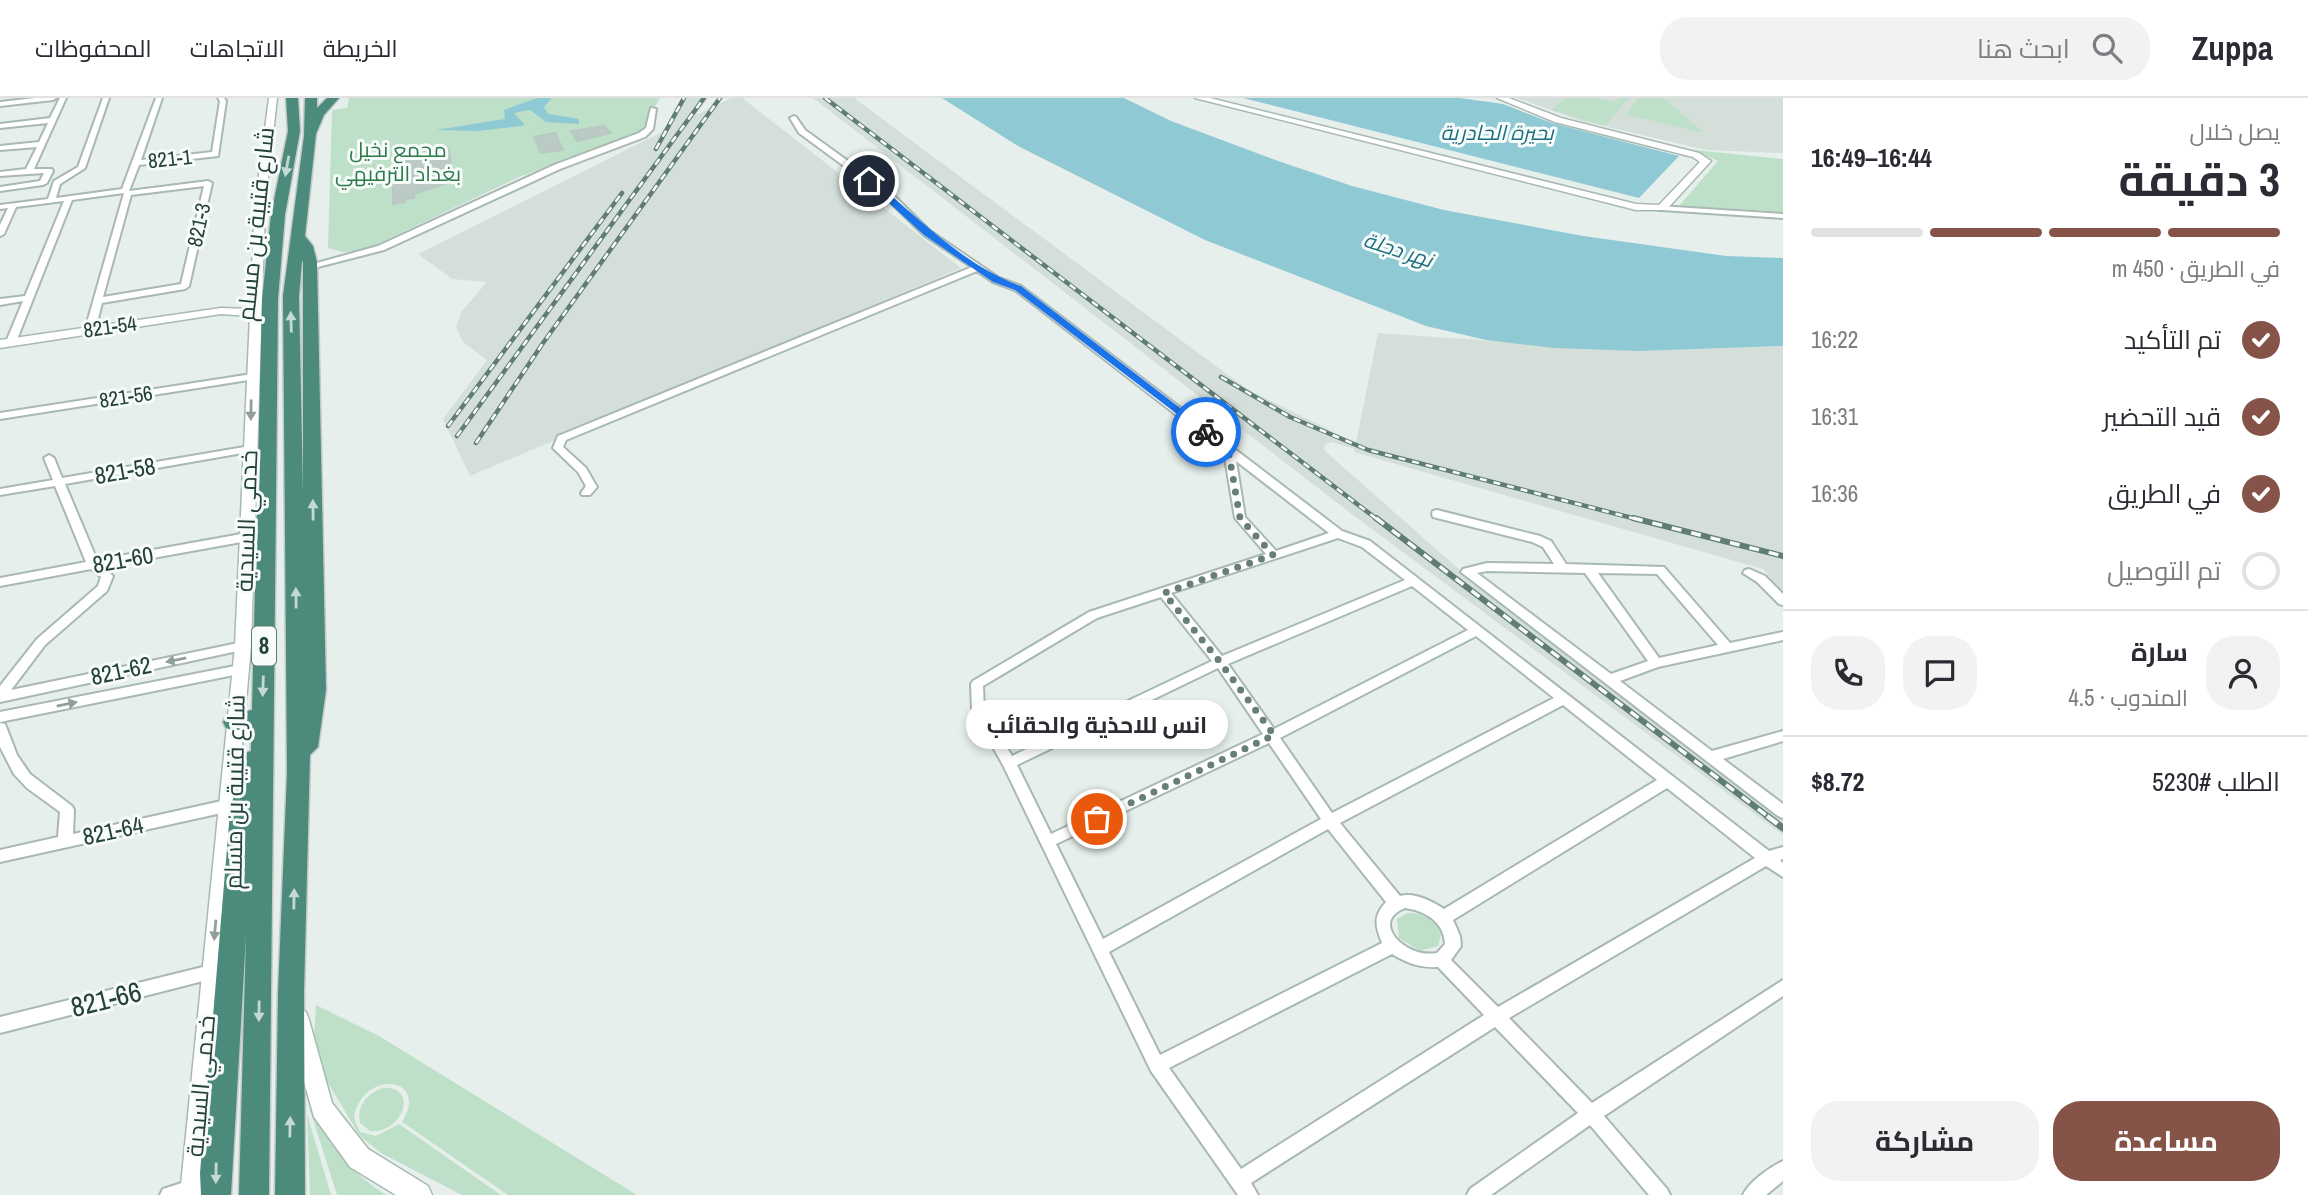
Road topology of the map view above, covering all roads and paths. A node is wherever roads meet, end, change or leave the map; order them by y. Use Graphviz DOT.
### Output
graph roads {
  1 [pos="52,98"];
  2 [pos="63,98"];
  3 [pos="106,98"];
  4 [pos="159,98"];
  5 [pos="221,98"];
  6 [pos="273,98"];
  7 [pos="292,98"];
  8 [pos="311,98"];
  9 [pos="332,98"];
  10 [pos="1199,98"];
  11 [pos="1502,98"];
  12 [pos="0,104"];
  13 [pos="653,108"];
  14 [pos="793,118"];
  15 [pos="52,120"];
  16 [pos="0,126"];
  17 [pos="310,136"];
  18 [pos="41,144"];
  19 [pos="0,148"];
  20 [pos="136,163"];
  21 [pos="29,171"];
  22 [pos="0,174"];
  23 [pos="45,181"];
  24 [pos="57,183"];
  25 [pos="0,189"];
  26 [pos="69,198"];
  27 [pos="51,201"];
  28 [pos="13,205"];
  29 [pos="0,207"];
  30 [pos="1662,208"];
  31 [pos="278,215"];
  32 [pos="1783,216"];
  33 [pos="0,234"];
  34 [pos="298,237"];
  35 [pos="260,260"];
  36 [pos="310,266"];
  37 [pos="978,268"];
  38 [pos="28,298"];
  39 [pos="98,301"];
  40 [pos="0,302"];
  41 [pos="255,305"];
  42 [pos="90,330"];
  43 [pos="5,343"];
  44 [pos="251,377"];
  45 [pos="0,416"];
  46 [pos="250,449"];
  47 [pos="1228,449"];
  48 [pos="49,458"];
  49 [pos="57,482"];
  50 [pos="0,492"];
  51 [pos="586,493"];
  52 [pos="1437,514"];
  53 [pos="1338,534"];
  54 [pos="247,537"];
  55 [pos="1273,555"];
  56 [pos="93,565"];
  57 [pos="1562,567"];
  58 [pos="1588,568"];
  59 [pos="1749,573"];
  60 [pos="1414,581"];
  61 [pos="0,582"];
  62 [pos="1164,593"];
  63 [pos="1783,601"];
  64 [pos="1476,631"];
  65 [pos="1783,636"];
  66 [pos="243,646"];
  67 [pos="1727,648"];
  68 [pos="1220,662"];
  69 [pos="1656,663"];
  70 [pos="240,670"];
  71 [pos="1609,680"];
  72 [pos="0,696"];
  73 [pos="1564,699"];
  74 [pos="0,717"];
  75 [pos="262,721"];
  76 [pos="234,722"];
  77 [pos="0,728"];
  78 [pos="1274,735"];
  79 [pos="1783,736"];
  80 [pos="1710,757"];
  81 [pos="1009,763"];
  82 [pos="299,773"];
  83 [pos="1667,781"];
  84 [pos="226,806"];
  85 [pos="1783,812"];
  86 [pos="1330,821"];
  87 [pos="65,841"];
  88 [pos="1047,842"];
  89 [pos="1783,853"];
  90 [pos="0,856"];
  91 [pos="1767,858"];
  92 [pos="1783,871"];
  93 [pos="1396,903"];
  94 [pos="1443,918"];
  95 [pos="1392,946"];
  96 [pos="1100,949"];
  97 [pos="1441,960"];
  98 [pos="211,972"];
  99 [pos="1783,987"];
  100 [pos="291,993"];
  101 [pos="1496,1017"];
  102 [pos="0,1025"];
  103 [pos="1157,1065"];
  104 [pos="1591,1114"];
  105 [pos="1783,1170"];
  106 [pos="1239,1180"];
  107 [pos="199,1193"];
  108 [pos="169,1195"];
  109 [pos="254,1195"];
  110 [pos="290,1195"];
  111 [pos="419,1195"];
  112 [pos="1250,1195"];
  113 [pos="1476,1195"];
  114 [pos="1661,1195"];
  115 [pos="1752,1195"];
  1 -- 12 [label="street"];
  2 -- 15 [label="street"];
  3 -- 24 [label="street"];
  4 -- 20 [label="street, 821-1"];
  5 -- 20 [label="street, 821-1"];
  6 -- 35 [label="street, خدمي السيدية"];
  7 -- 31 [label="highway, شارع قتيبة بن مسلم / 8, one-way"];
  8 -- 17 [label="highway, شارع قتيبة بن مسلم / 8"];
  9 -- 17 [label="highway"];
  10 -- 30 [label="street"];
  11 -- 30 [label="street"];
  13 -- 36 [label="street"];
  14 -- 37 [label="street"];
  15 -- 16 [label="street"];
  15 -- 18 [label="street"];
  17 -- 34 [label="highway, شارع قتيبة بن مسلم / 8"];
  18 -- 19 [label="street"];
  18 -- 21 [label="street"];
  20 -- 26 [label="street"];
  21 -- 22 [label="street"];
  21 -- 23 [label="street"];
  23 -- 24 [label="street"];
  23 -- 25 [label="street"];
  24 -- 27 [label="street"];
  26 -- 27 [label="street"];
  26 -- 38 [label="street"];
  27 -- 28 [label="street"];
  28 -- 29 [label="street"];
  28 -- 33 [label="street"];
  30 -- 32 [label="street"];
  31 -- 35 [label="highway"];
  31 -- 75 [label="highway, شارع قتيبة بن مسلم / 8, one-way"];
  34 -- 36 [label="highway"];
  82 -- 34 [label="highway, شارع قتيبة بن مسلم / 8, one-way"];
  35 -- 41 [label="street, خدمي السيدية"];
  82 -- 36 [label="highway, one-way"];
  37 -- 47 [label="street"];
  37 -- 51 [label="street"];
  38 -- 40 [label="street"];
  38 -- 43 [label="street"];
  39 -- 39 [label="street, 821-3"];
  39 -- 42 [label="street, 821-3"];
  41 -- 42 [label="street, 821-54"];
  41 -- 44 [label="street, خدمي السيدية"];
  42 -- 43 [label="street, 821-54"];
  44 -- 45 [label="street, 821-56"];
  44 -- 46 [label="street, خدمي السيدية, one-way"];
  46 -- 49 [label="street, 821-58"];
  46 -- 54 [label="street, خدمي السيدية"];
  47 -- 53 [label="street"];
  47 -- 55 [label="street"];
  48 -- 49 [label="street"];
  49 -- 50 [label="street, 821-58"];
  49 -- 56 [label="street"];
  52 -- 57 [label="street"];
  53 -- 55 [label="street"];
  53 -- 60 [label="street"];
  54 -- 56 [label="street, 821-60"];
  54 -- 66 [label="street, خدمي السيدية"];
  55 -- 62 [label="street"];
  56 -- 61 [label="street, 821-60"];
  56 -- 72 [label="street"];
  57 -- 58 [label="street"];
  57 -- 71 [label="street"];
  58 -- 67 [label="street"];
  58 -- 69 [label="street"];
  59 -- 63 [label="street"];
  60 -- 64 [label="street"];
  60 -- 68 [label="street"];
  62 -- 68 [label="street"];
  62 -- 81 [label="street"];
  64 -- 73 [label="street"];
  64 -- 78 [label="street"];
  65 -- 67 [label="street"];
  66 -- 70 [label="street, خدمي السيدية"];
  66 -- 72 [label="street, 821-62, one-way"];
  67 -- 69 [label="street"];
  68 -- 78 [label="street"];
  68 -- 81 [label="street"];
  69 -- 71 [label="street"];
  74 -- 70 [label="street, 821-62, one-way"];
  70 -- 76 [label="street, خدمي السيدية"];
  71 -- 80 [label="street"];
  73 -- 83 [label="street"];
  73 -- 86 [label="street"];
  75 -- 76 [label="highway"];
  75 -- 107 [label="highway, one-way"];
  75 -- 109 [label="highway, شارع قتيبة بن مسلم / 8, one-way"];
  76 -- 84 [label="street, خدمي السيدية"];
  77 -- 87 [label="street"];
  78 -- 86 [label="street"];
  78 -- 88 [label="street"];
  79 -- 80 [label="street"];
  80 -- 85 [label="street"];
  81 -- 88 [label="street"];
  100 -- 82 [label="highway, شارع قتيبة بن مسلم / 8, one-way"];
  83 -- 91 [label="street"];
  83 -- 94 [label="street"];
  84 -- 87 [label="street, 821-64"];
  84 -- 98 [label="street, خدمي السيدية, one-way"];
  86 -- 93 [label="street"];
  86 -- 96 [label="street"];
  87 -- 90 [label="street, 821-64"];
  88 -- 96 [label="street"];
  89 -- 91 [label="street"];
  91 -- 92 [label="street"];
  91 -- 101 [label="street"];
  93 -- 94 [label="street"];
  93 -- 95 [label="street"];
  94 -- 97 [label="street"];
  95 -- 97 [label="street"];
  95 -- 103 [label="street"];
  96 -- 103 [label="street"];
  97 -- 101 [label="street"];
  98 -- 102 [label="street, 821-66"];
  98 -- 107 [label="street, خدمي السيدية"];
  99 -- 104 [label="street"];
  110 -- 100 [label="highway, شارع قتيبة بن مسلم / 8, one-way"];
  100 -- 111 [label="main road"];
  101 -- 104 [label="street"];
  101 -- 106 [label="street"];
  103 -- 106 [label="street"];
  104 -- 113 [label="street"];
  104 -- 114 [label="street"];
  105 -- 115 [label="street"];
  106 -- 112 [label="street"];
  107 -- 108 [label="street"];
}
